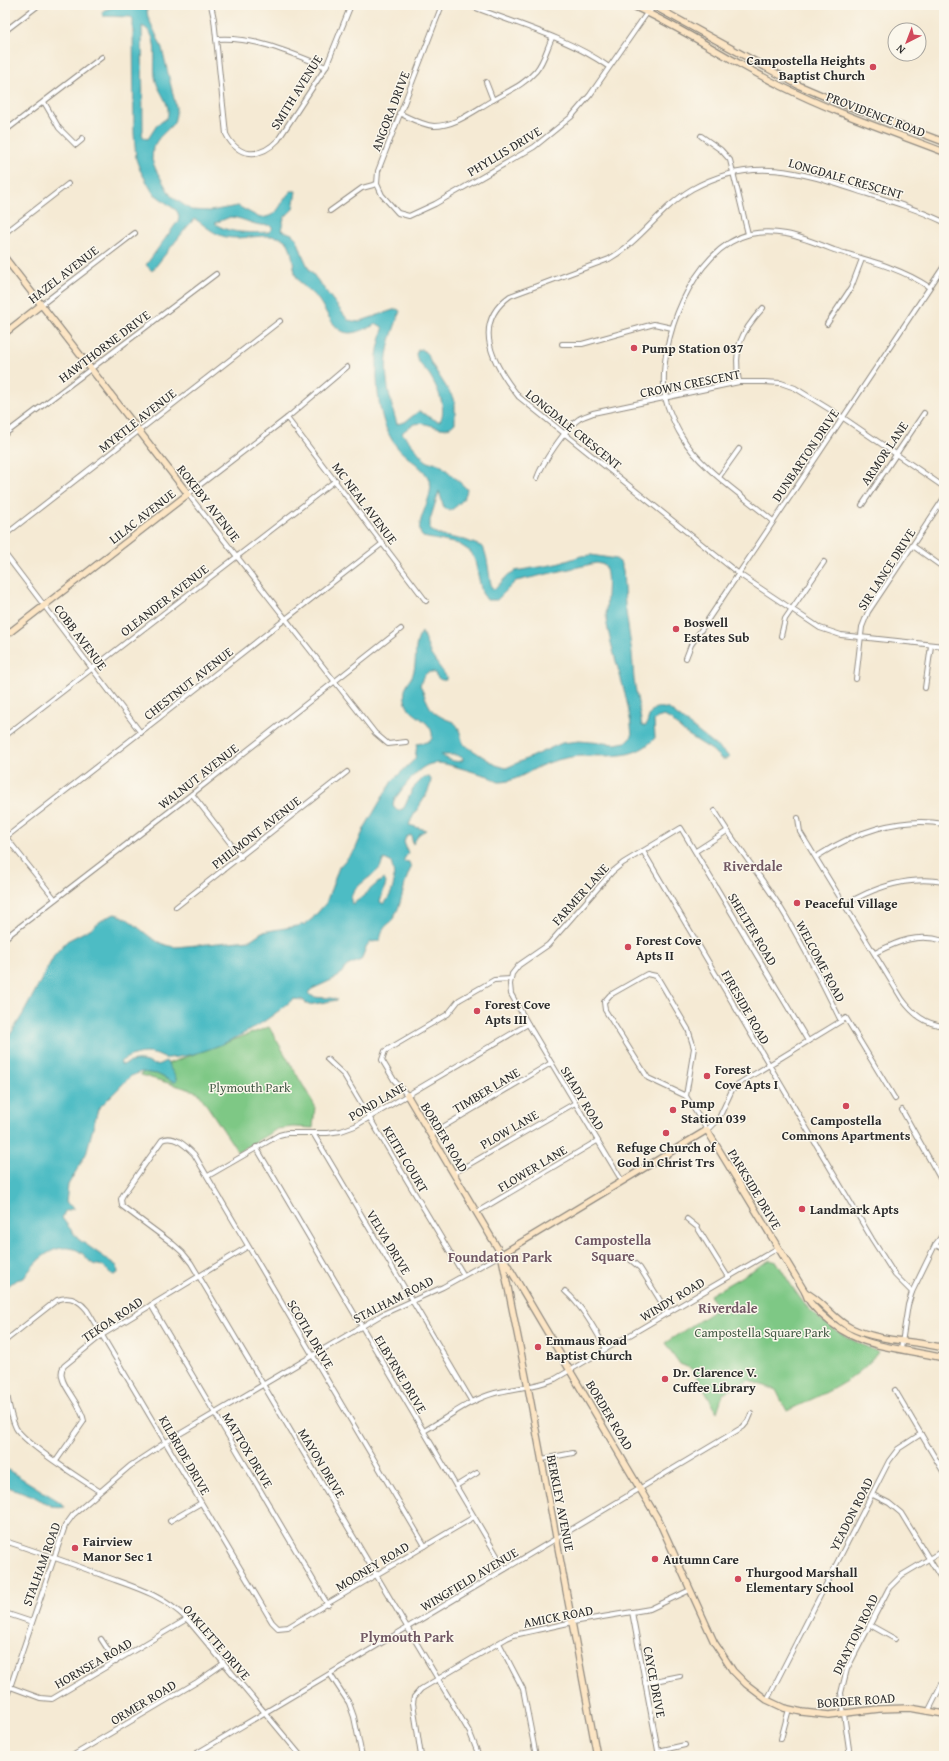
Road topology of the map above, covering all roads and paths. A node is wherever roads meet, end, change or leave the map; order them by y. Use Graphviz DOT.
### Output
graph roads {
  1 [pos="39,5"];
  2 [pos="210,5"];
  3 [pos="351,5"];
  4 [pos="442,5"];
  5 [pos="468,5"];
  6 [pos="631,5"];
  7 [pos="653,6"];
  8 [pos="648,13"];
  9 [pos="5,31"];
  10 [pos="552,38"];
  11 [pos="216,39"];
  12 [pos="102,57"];
  13 [pos="326,67"];
  14 [pos="609,67"];
  15 [pos="486,82"];
  16 [pos="493,100"];
  17 [pos="44,102"];
  18 [pos="399,113"];
  19 [pos="5,132"];
  20 [pos="701,136"];
  21 [pos="82,138"];
  22 [pos="944,142"];
  23 [pos="944,152"];
  24 [pos="733,173"];
  25 [pos="68,184"];
  26 [pos="377,184"];
  27 [pos="330,211"];
  28 [pos="944,222"];
  29 [pos="5,233"];
  30 [pos="135,233"];
  31 [pos="748,234"];
  32 [pos="5,258"];
  33 [pos="862,259"];
  34 [pos="944,266"];
  35 [pos="216,274"];
  36 [pos="929,287"];
  37 [pos="41,305"];
  38 [pos="762,308"];
  39 [pos="280,321"];
  40 [pos="827,324"];
  41 [pos="672,328"];
  42 [pos="5,333"];
  43 [pos="562,344"];
  44 [pos="347,367"];
  45 [pos="90,368"];
  46 [pos="739,382"];
  47 [pos="665,398"];
  48 [pos="924,413"];
  49 [pos="842,417"];
  50 [pos="287,418"];
  51 [pos="139,432"];
  52 [pos="5,434"];
  53 [pos="565,435"];
  54 [pos="739,449"];
  55 [pos="896,453"];
  56 [pos="719,477"];
  57 [pos="538,478"];
  58 [pos="336,480"];
  59 [pos="944,487"];
  60 [pos="188,494"];
  61 [pos="944,498"];
  62 [pos="862,505"];
  63 [pos="774,521"];
  64 [pos="5,535"];
  65 [pos="383,543"];
  66 [pos="913,546"];
  67 [pos="5,554"];
  68 [pos="236,557"];
  69 [pos="824,562"];
  70 [pos="944,568"];
  71 [pos="739,574"];
  72 [pos="426,601"];
  73 [pos="44,605"];
  74 [pos="791,610"];
  75 [pos="287,619"];
  76 [pos="402,629"];
  77 [pos="5,636"];
  78 [pos="781,636"];
  79 [pos="862,637"];
  80 [pos="931,646"];
  81 [pos="944,646"];
  82 [pos="686,658"];
  83 [pos="93,668"];
  84 [pos="856,679"];
  85 [pos="334,682"];
  86 [pos="925,688"];
  87 [pos="140,733"];
  88 [pos="5,736"];
  89 [pos="406,742"];
  90 [pos="347,772"];
  91 [pos="192,794"];
  92 [pos="715,811"];
  93 [pos="798,818"];
  94 [pos="944,824"];
  95 [pos="681,828"];
  96 [pos="727,831"];
  97 [pos="5,837"];
  98 [pos="643,850"];
  99 [pos="696,851"];
  100 [pos="240,857"];
  101 [pos="816,857"];
  102 [pos="944,882"];
  103 [pos="55,899"];
  104 [pos="845,905"];
  105 [pos="176,907"];
  106 [pos="5,938"];
  107 [pos="944,941"];
  108 [pos="875,953"];
  109 [pos="511,979"];
  110 [pos="841,1021"];
  111 [pos="528,1024"];
  112 [pos="944,1026"];
  113 [pos="808,1041"];
  114 [pos="327,1059"];
  115 [pos="551,1063"];
  116 [pos="768,1065"];
  117 [pos="407,1095"];
  118 [pos="686,1096"];
  119 [pos="896,1099"];
  120 [pos="574,1103"];
  121 [pos="902,1110"];
  122 [pos="369,1118"];
  123 [pos="707,1130"];
  124 [pos="313,1133"];
  125 [pos="431,1134"];
  126 [pos="597,1141"];
  127 [pos="256,1147"];
  128 [pos="454,1173"];
  129 [pos="208,1176"];
  130 [pos="622,1181"];
  131 [pos="944,1185"];
  132 [pos="121,1203"];
  133 [pos="477,1212"];
  134 [pos="687,1219"];
  135 [pos="944,1233"];
  136 [pos="935,1245"];
  137 [pos="247,1246"];
  138 [pos="778,1248"];
  139 [pos="944,1249"];
  140 [pos="502,1254"];
  141 [pos="626,1256"];
  142 [pos="463,1274"];
  143 [pos="199,1276"];
  144 [pos="728,1277"];
  145 [pos="520,1285"];
  146 [pos="509,1289"];
  147 [pos="565,1291"];
  148 [pos="805,1292"];
  149 [pos="912,1292"];
  150 [pos="412,1300"];
  151 [pos="151,1305"];
  152 [pos="668,1313"];
  153 [pos="361,1327"];
  154 [pos="102,1335"];
  155 [pos="902,1340"];
  156 [pos="5,1341"];
  157 [pos="944,1348"];
  158 [pos="606,1349"];
  159 [pos="901,1349"];
  160 [pos="313,1355"];
  161 [pos="944,1358"];
  162 [pos="571,1371"];
  163 [pos="5,1383"];
  164 [pos="264,1384"];
  165 [pos="528,1387"];
  166 [pos="895,1390"];
  167 [pos="472,1402"];
  168 [pos="215,1413"];
  169 [pos="751,1414"];
  170 [pos="424,1431"];
  171 [pos="921,1434"];
  172 [pos="166,1442"];
  173 [pos="573,1453"];
  174 [pos="542,1459"];
  175 [pos="56,1461"];
  176 [pos="478,1473"];
  177 [pos="944,1473"];
  178 [pos="456,1486"];
  179 [pos="641,1488"];
  180 [pos="99,1491"];
  181 [pos="873,1495"];
  182 [pos="201,1504"];
  183 [pos="474,1517"];
  184 [pos="170,1521"];
  185 [pos="556,1538"];
  186 [pos="5,1541"];
  187 [pos="425,1546"];
  188 [pos="944,1550"];
  189 [pos="54,1557"];
  190 [pos="929,1559"];
  191 [pos="505,1569"];
  192 [pos="377,1575"];
  193 [pos="944,1583"];
  194 [pos="690,1590"];
  195 [pos="328,1605"];
  196 [pos="632,1612"];
  197 [pos="5,1613"];
  198 [pos="187,1619"];
  199 [pos="32,1622"];
  200 [pos="572,1622"];
  201 [pos="870,1625"];
  202 [pos="407,1627"];
  203 [pos="278,1628"];
  204 [pos="101,1639"];
  205 [pos="895,1639"];
  206 [pos="499,1643"];
  207 [pos="116,1662"];
  208 [pos="223,1664"];
  209 [pos="330,1674"];
  210 [pos="680,1676"];
  211 [pos="438,1679"];
  212 [pos="944,1680"];
  213 [pos="645,1683"];
  214 [pos="5,1685"];
  215 [pos="10,1686"];
  216 [pos="767,1700"];
  217 [pos="5,1702"];
  218 [pos="789,1709"];
  219 [pos="929,1710"];
  220 [pos="264,1712"];
  221 [pos="843,1714"];
  222 [pos="944,1714"];
  223 [pos="780,1739"];
  224 [pos="685,1745"];
  225 [pos="658,1750"];
  226 [pos="72,1756"];
  227 [pos="192,1756"];
  228 [pos="301,1756"];
  229 [pos="362,1756"];
  230 [pos="421,1756"];
  231 [pos="479,1756"];
  232 [pos="536,1756"];
  233 [pos="597,1756"];
  234 [pos="659,1756"];
  235 [pos="850,1756"];
  1 -- 9 [label="street"];
  2 -- 11 [label="street"];
  3 -- 13 [label="street, SMITH AVENUE"];
  4 -- 18 [label="street, ANGORA DRIVE"];
  5 -- 10 [label="street"];
  6 -- 8 [label="street, PROVIDENCE ROAD"];
  7 -- 8 [label="street, PHYLLIS DRIVE"];
  7 -- 22 [label="street, PROVIDENCE ROAD"];
  8 -- 14 [label="street, PHYLLIS DRIVE"];
  8 -- 23 [label="street, PROVIDENCE ROAD"];
  10 -- 14 [label="street"];
  10 -- 16 [label="street"];
  11 -- 13 [label="street"];
  11 -- 13 [label="street, SMITH AVENUE"];
  12 -- 17 [label="street"];
  14 -- 26 [label="street, PHYLLIS DRIVE"];
  15 -- 16 [label="street"];
  16 -- 18 [label="street"];
  17 -- 19 [label="street"];
  17 -- 21 [label="street"];
  18 -- 26 [label="street, ANGORA DRIVE"];
  20 -- 24 [label="street"];
  24 -- 28 [label="street, LONGDALE CRESCENT"];
  24 -- 31 [label="street"];
  24 -- 53 [label="street, LONGDALE CRESCENT"];
  25 -- 29 [label="street"];
  26 -- 27 [label="street"];
  30 -- 37 [label="street, HAZEL AVENUE"];
  31 -- 33 [label="street"];
  31 -- 41 [label="street"];
  32 -- 37 [label="street, ROKEBY AVENUE"];
  33 -- 36 [label="street"];
  33 -- 40 [label="street"];
  34 -- 36 [label="street, DUNBARTON DRIVE"];
  35 -- 45 [label="street, HAWTHORNE DRIVE"];
  36 -- 49 [label="street, DUNBARTON DRIVE"];
  37 -- 42 [label="street, HAZEL AVENUE"];
  37 -- 45 [label="street, ROKEBY AVENUE"];
  38 -- 46 [label="street"];
  39 -- 51 [label="street, MYRTLE AVENUE"];
  41 -- 43 [label="street"];
  41 -- 47 [label="street"];
  44 -- 50 [label="street, LILAC AVENUE"];
  45 -- 51 [label="street, ROKEBY AVENUE"];
  45 -- 52 [label="street, HAWTHORNE DRIVE"];
  46 -- 47 [label="street, CROWN CRESCENT"];
  46 -- 49 [label="street, CROWN CRESCENT"];
  47 -- 53 [label="street, CROWN CRESCENT"];
  47 -- 56 [label="street"];
  48 -- 55 [label="street, ARMOR LANE"];
  49 -- 55 [label="street, CROWN CRESCENT"];
  49 -- 63 [label="street, DUNBARTON DRIVE"];
  50 -- 58 [label="street, MC NEAL AVENUE"];
  50 -- 60 [label="street, LILAC AVENUE"];
  51 -- 60 [label="street, ROKEBY AVENUE"];
  51 -- 64 [label="street, MYRTLE AVENUE"];
  53 -- 57 [label="street, CROWN CRESCENT"];
  53 -- 71 [label="street, LONGDALE CRESCENT"];
  54 -- 56 [label="street"];
  55 -- 59 [label="street, CROWN CRESCENT"];
  55 -- 62 [label="street, ARMOR LANE"];
  56 -- 63 [label="street"];
  58 -- 65 [label="street, MC NEAL AVENUE"];
  58 -- 68 [label="street, OLEANDER AVENUE"];
  60 -- 68 [label="street, ROKEBY AVENUE"];
  60 -- 73 [label="street, LILAC AVENUE"];
  61 -- 66 [label="street, SIR LANCE DRIVE"];
  63 -- 71 [label="street, DUNBARTON DRIVE"];
  65 -- 72 [label="street, MC NEAL AVENUE"];
  65 -- 75 [label="street, CHESTNUT AVENUE"];
  66 -- 70 [label="street"];
  66 -- 79 [label="street, SIR LANCE DRIVE"];
  67 -- 73 [label="street, COBB AVENUE"];
  68 -- 75 [label="street, ROKEBY AVENUE"];
  68 -- 83 [label="street, OLEANDER AVENUE"];
  69 -- 74 [label="street"];
  71 -- 74 [label="street, LONGDALE CRESCENT"];
  71 -- 82 [label="street, DUNBARTON DRIVE"];
  73 -- 77 [label="street, LILAC AVENUE"];
  73 -- 83 [label="street, COBB AVENUE"];
  74 -- 78 [label="street"];
  74 -- 79 [label="street, LONGDALE CRESCENT"];
  75 -- 85 [label="street, ROKEBY AVENUE"];
  75 -- 87 [label="street, CHESTNUT AVENUE"];
  76 -- 85 [label="street, WALNUT AVENUE"];
  79 -- 80 [label="street, LONGDALE CRESCENT"];
  79 -- 84 [label="street, SIR LANCE DRIVE"];
  80 -- 81 [label="street, LONGDALE CRESCENT"];
  80 -- 86 [label="street"];
  83 -- 87 [label="street, COBB AVENUE"];
  83 -- 88 [label="street, OLEANDER AVENUE"];
  85 -- 89 [label="street, ROKEBY AVENUE"];
  85 -- 91 [label="street, WALNUT AVENUE"];
  87 -- 97 [label="street, CHESTNUT AVENUE"];
  90 -- 100 [label="street, PHILMONT AVENUE"];
  91 -- 100 [label="street"];
  91 -- 103 [label="street, WALNUT AVENUE"];
  92 -- 96 [label="street, WELCOME ROAD"];
  93 -- 101 [label="street"];
  94 -- 101 [label="street"];
  95 -- 98 [label="street, FARMER LANE"];
  95 -- 99 [label="street, SHELTER ROAD"];
  96 -- 99 [label="street"];
  96 -- 110 [label="street, WELCOME ROAD"];
  97 -- 103 [label="street"];
  98 -- 109 [label="street, FARMER LANE"];
  98 -- 116 [label="street, FIRESIDE ROAD"];
  99 -- 113 [label="street, SHELTER ROAD"];
  100 -- 105 [label="street, PHILMONT AVENUE"];
  101 -- 104 [label="street"];
  102 -- 104 [label="street"];
  103 -- 106 [label="street, WALNUT AVENUE"];
  104 -- 108 [label="street"];
  107 -- 108 [label="street"];
  108 -- 112 [label="street"];
  109 -- 111 [label="street, SHADY ROAD"];
  109 -- 117 [label="street, BORDER ROAD"];
  110 -- 113 [label="street, STALHAM ROAD"];
  110 -- 119 [label="street"];
  111 -- 115 [label="street, SHADY ROAD"];
  111 -- 117 [label="street, POND LANE"];
  113 -- 116 [label="street, STALHAM ROAD"];
  114 -- 122 [label="street, KEITH COURT"];
  115 -- 120 [label="street, SHADY ROAD"];
  115 -- 125 [label="street, TIMBER LANE"];
  116 -- 123 [label="street, STALHAM ROAD"];
  116 -- 149 [label="street, FIRESIDE ROAD"];
  117 -- 122 [label="street, POND LANE"];
  117 -- 125 [label="street, BORDER ROAD"];
  118 -- 118 [label="street"];
  118 -- 123 [label="street, PARKSIDE DRIVE"];
  120 -- 126 [label="street, SHADY ROAD"];
  120 -- 128 [label="street, PLOW LANE"];
  121 -- 131 [label="street"];
  122 -- 124 [label="street, POND LANE"];
  122 -- 142 [label="street, KEITH COURT"];
  123 -- 130 [label="street, STALHAM ROAD"];
  123 -- 138 [label="street, PARKSIDE DRIVE"];
  124 -- 127 [label="street, POND LANE"];
  124 -- 150 [label="street, VELVA DRIVE"];
  125 -- 128 [label="street, BORDER ROAD"];
  126 -- 130 [label="street, SHADY ROAD"];
  126 -- 133 [label="street, FLOWER LANE"];
  127 -- 129 [label="street, POND LANE"];
  127 -- 153 [label="street, ELBYRNE DRIVE"];
  128 -- 133 [label="street, BORDER ROAD"];
  129 -- 132 [label="street, SCOTIA DRIVE"];
  129 -- 137 [label="street, SCOTIA DRIVE"];
  130 -- 140 [label="street, STALHAM ROAD"];
  132 -- 143 [label="street, MAYON DRIVE"];
  133 -- 140 [label="street, BORDER ROAD"];
  134 -- 144 [label="street"];
  135 -- 136 [label="street"];
  136 -- 139 [label="street"];
  136 -- 149 [label="street"];
  137 -- 143 [label="street, TEKOA ROAD"];
  137 -- 160 [label="street, SCOTIA DRIVE"];
  138 -- 144 [label="street, WINDY ROAD"];
  138 -- 148 [label="street, PARKSIDE DRIVE"];
  140 -- 142 [label="street, STALHAM ROAD"];
  140 -- 145 [label="street, BORDER ROAD"];
  140 -- 146 [label="street, BERKLEY AVENUE"];
  141 -- 152 [label="street"];
  142 -- 150 [label="street, STALHAM ROAD"];
  143 -- 151 [label="street, TEKOA ROAD"];
  143 -- 164 [label="street, MAYON DRIVE"];
  144 -- 152 [label="street, WINDY ROAD"];
  145 -- 146 [label="street"];
  145 -- 162 [label="street, BORDER ROAD"];
  146 -- 165 [label="street, BERKLEY AVENUE"];
  147 -- 158 [label="street"];
  148 -- 155 [label="street, PARKSIDE DRIVE"];
  148 -- 159 [label="street, PARKSIDE DRIVE"];
  149 -- 155 [label="street"];
  150 -- 153 [label="street, STALHAM ROAD"];
  150 -- 167 [label="street, VELVA DRIVE"];
  151 -- 154 [label="street, TEKOA ROAD"];
  151 -- 168 [label="street, MATTOX DRIVE"];
  152 -- 158 [label="street, WINDY ROAD"];
  153 -- 160 [label="street, STALHAM ROAD"];
  153 -- 170 [label="street, ELBYRNE DRIVE"];
  154 -- 156 [label="street, KILBRIDE DRIVE"];
  154 -- 172 [label="street, KILBRIDE DRIVE"];
  154 -- 175 [label="street, TEKOA ROAD"];
  155 -- 157 [label="street, PARKSIDE DRIVE"];
  155 -- 159 [label="street"];
  158 -- 162 [label="street, WINDY ROAD"];
  159 -- 161 [label="street, PARKSIDE DRIVE"];
  160 -- 164 [label="street, STALHAM ROAD"];
  160 -- 187 [label="street, SCOTIA DRIVE"];
  162 -- 165 [label="street, WINDY ROAD"];
  162 -- 179 [label="street, BORDER ROAD"];
  163 -- 175 [label="street"];
  164 -- 168 [label="street, STALHAM ROAD"];
  164 -- 192 [label="street, MAYON DRIVE"];
  165 -- 167 [label="street, WINDY ROAD"];
  165 -- 174 [label="street, BERKLEY AVENUE"];
  166 -- 171 [label="street"];
  167 -- 170 [label="street, WINDY ROAD"];
  168 -- 172 [label="street, STALHAM ROAD"];
  168 -- 195 [label="street, MATTOX DRIVE"];
  169 -- 179 [label="street, WINGFIELD AVENUE"];
  170 -- 178 [label="street, ELBYRNE DRIVE"];
  171 -- 177 [label="street"];
  171 -- 181 [label="street, YEADON ROAD"];
  172 -- 180 [label="street, STALHAM ROAD"];
  172 -- 182 [label="street, KILBRIDE DRIVE"];
  173 -- 174 [label="street"];
  174 -- 185 [label="street, BERKLEY AVENUE"];
  175 -- 180 [label="street"];
  176 -- 178 [label="street"];
  178 -- 183 [label="street, ELBYRNE DRIVE"];
  179 -- 185 [label="street, WINGFIELD AVENUE"];
  179 -- 194 [label="street, BORDER ROAD"];
  180 -- 189 [label="street, STALHAM ROAD"];
  181 -- 190 [label="street"];
  181 -- 216 [label="street, YEADON ROAD"];
  182 -- 184 [label="street"];
  182 -- 203 [label="street, KILBRIDE DRIVE"];
  183 -- 187 [label="street, MOONEY ROAD"];
  183 -- 191 [label="street, ELBYRNE DRIVE"];
  185 -- 191 [label="street, WINGFIELD AVENUE"];
  185 -- 200 [label="street, BERKLEY AVENUE"];
  186 -- 189 [label="street, OAKLETTE DRIVE"];
  187 -- 192 [label="street, MOONEY ROAD"];
  188 -- 190 [label="street, DRAYTON ROAD"];
  189 -- 198 [label="street, OAKLETTE DRIVE"];
  189 -- 199 [label="street, STALHAM ROAD"];
  190 -- 193 [label="street"];
  190 -- 201 [label="street, DRAYTON ROAD"];
  191 -- 202 [label="street, WINGFIELD AVENUE"];
  192 -- 195 [label="street, MOONEY ROAD"];
  192 -- 202 [label="street, MAYON DRIVE"];
  194 -- 196 [label="street, AMICK ROAD"];
  194 -- 216 [label="street, BORDER ROAD"];
  195 -- 203 [label="street, MOONEY ROAD"];
  196 -- 200 [label="street, AMICK ROAD"];
  196 -- 213 [label="street, CAYCE DRIVE"];
  197 -- 199 [label="street"];
  198 -- 207 [label="street, HORNSEA ROAD"];
  198 -- 208 [label="street, OAKLETTE DRIVE"];
  199 -- 215 [label="street, STALHAM ROAD"];
  200 -- 206 [label="street, AMICK ROAD"];
  200 -- 233 [label="street, BERKLEY AVENUE"];
  201 -- 205 [label="street"];
  201 -- 221 [label="street, DRAYTON ROAD"];
  202 -- 209 [label="street, WINGFIELD AVENUE"];
  202 -- 211 [label="street, MAYON DRIVE"];
  204 -- 207 [label="street"];
  206 -- 211 [label="street, AMICK ROAD"];
  206 -- 232 [label="street"];
  207 -- 215 [label="street, HORNSEA ROAD"];
  208 -- 220 [label="street, OAKLETTE DRIVE"];
  208 -- 226 [label="street, ORMER ROAD"];
  209 -- 220 [label="street, WINGFIELD AVENUE"];
  209 -- 229 [label="street"];
  210 -- 213 [label="street"];
  211 -- 230 [label="street, AMICK ROAD"];
  211 -- 231 [label="street, MAYON DRIVE"];
  212 -- 219 [label="street"];
  213 -- 225 [label="street, CAYCE DRIVE"];
  214 -- 215 [label="street, HORNSEA ROAD"];
  215 -- 217 [label="street, STALHAM ROAD"];
  216 -- 218 [label="street, BORDER ROAD"];
  218 -- 221 [label="street, BORDER ROAD"];
  218 -- 223 [label="street"];
  219 -- 221 [label="street, BORDER ROAD"];
  219 -- 222 [label="street, BORDER ROAD"];
  220 -- 227 [label="street, WINGFIELD AVENUE"];
  220 -- 228 [label="street, OAKLETTE DRIVE"];
  221 -- 235 [label="street, DRAYTON ROAD"];
  224 -- 225 [label="street"];
  225 -- 234 [label="street, CAYCE DRIVE"];
}
